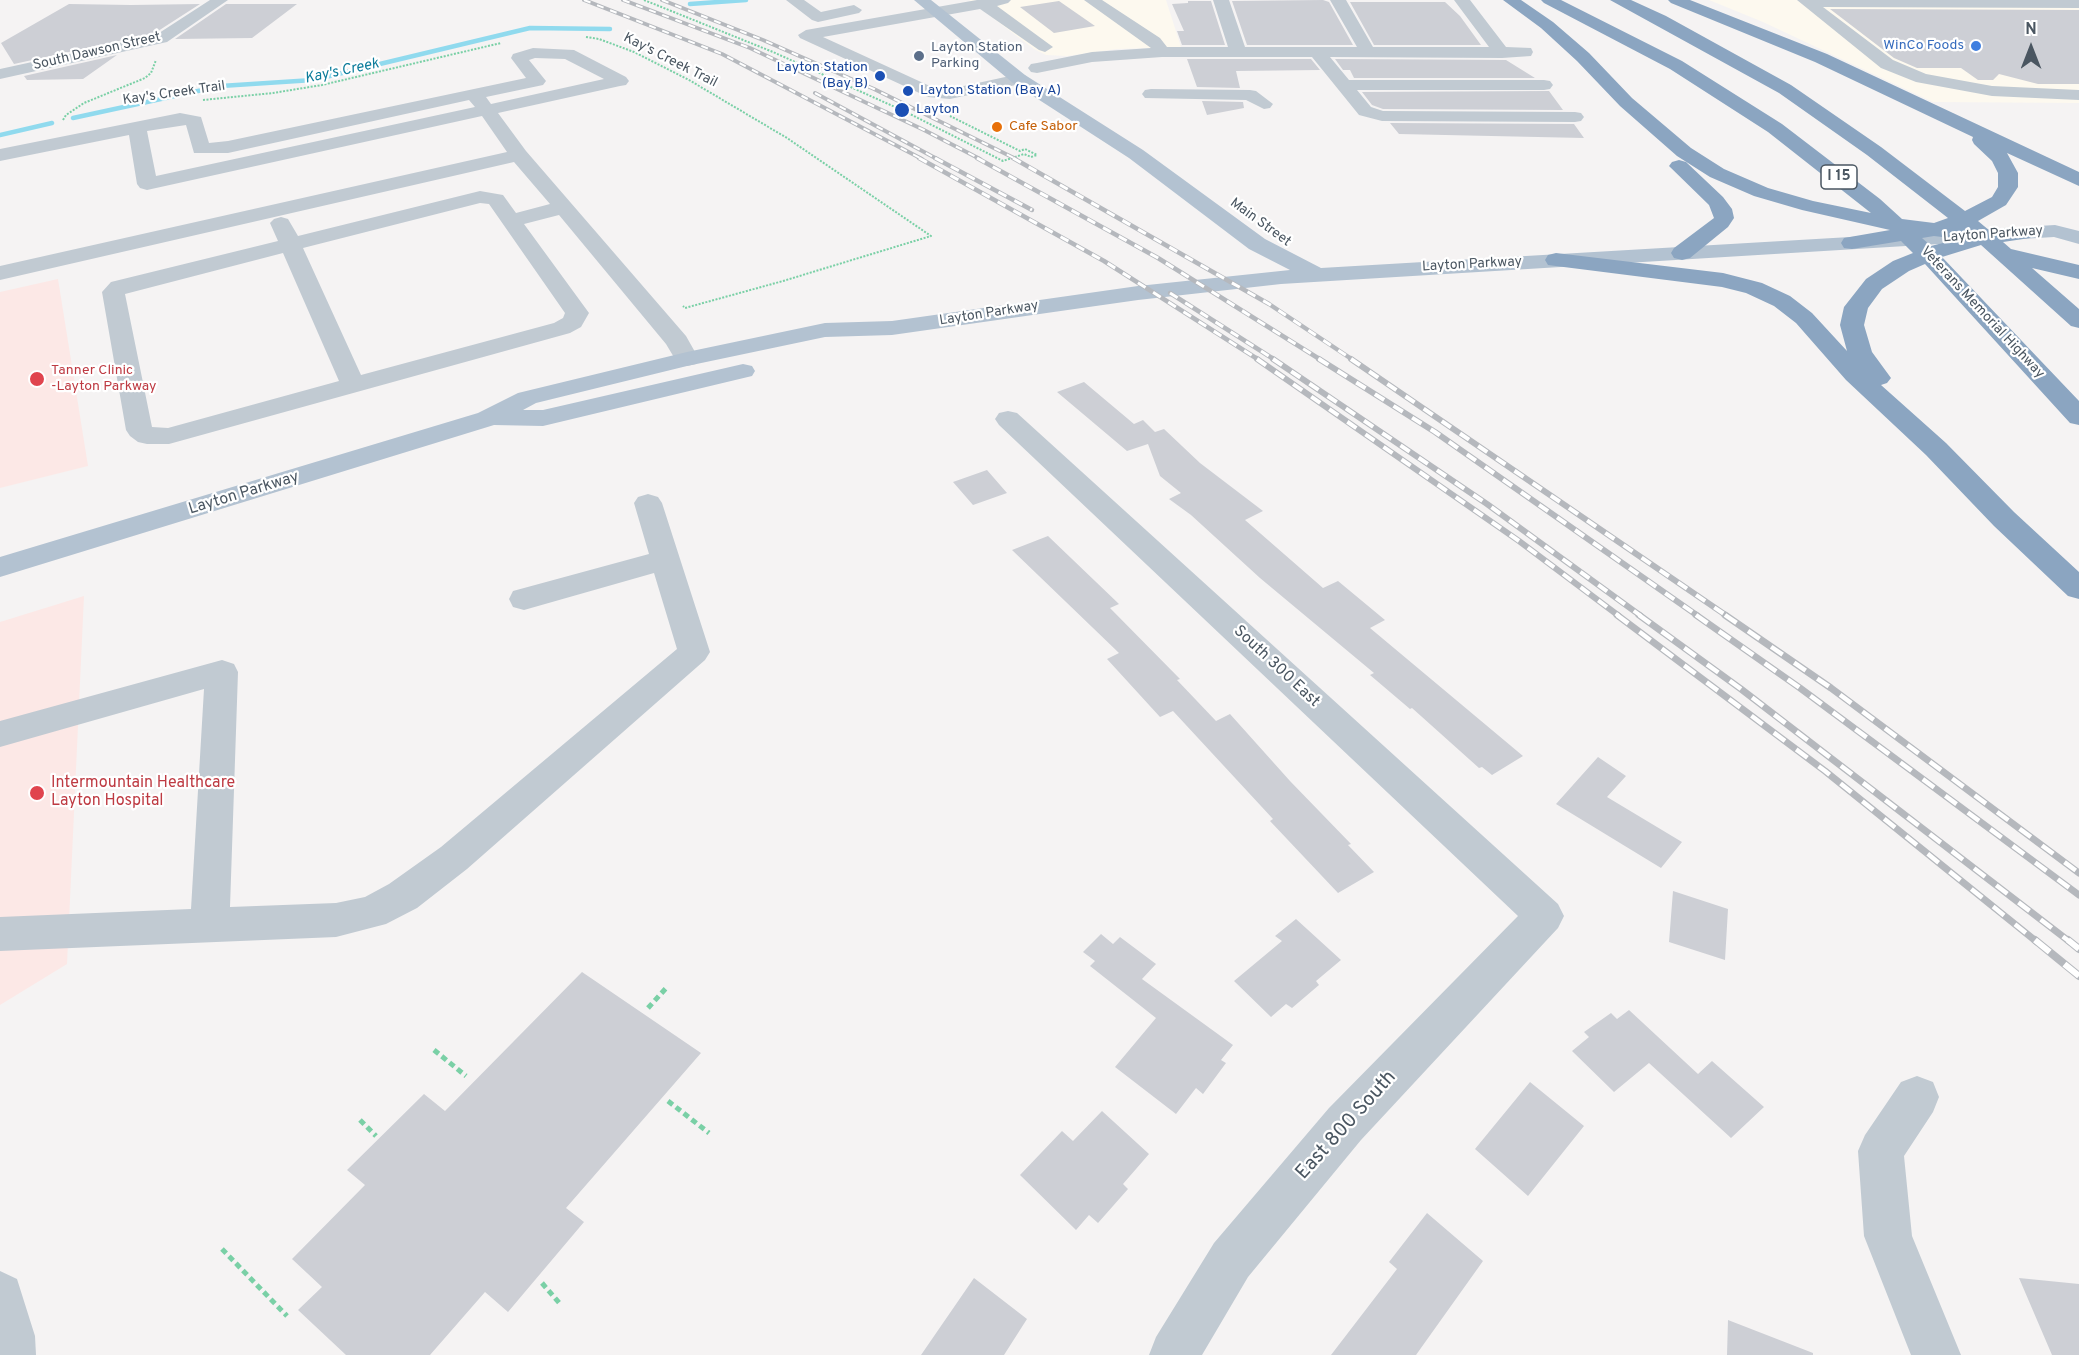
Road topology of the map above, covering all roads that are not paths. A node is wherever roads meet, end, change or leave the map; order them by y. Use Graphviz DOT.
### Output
graph roads {
  1 [pos="220,0"];
  2 [pos="794,0"];
  3 [pos="922,0"];
  4 [pos="1003,0"];
  5 [pos="1092,0"];
  6 [pos="1221,0"];
  7 [pos="1338,0"];
  8 [pos="1462,0"];
  9 [pos="1511,0"];
  10 [pos="1549,0"];
  11 [pos="1618,0"];
  12 [pos="1676,0"];
  13 [pos="1807,1"];
  14 [pos="2079,3"];
  15 [pos="957,4"];
  16 [pos="984,4"];
  17 [pos="873,6"];
  18 [pos="936,11"];
  19 [pos="977,20"];
  20 [pos="1137,30"];
  21 [pos="1115,34"];
  22 [pos="1045,47"];
  23 [pos="1162,52"];
  24 [pos="1238,52"];
  25 [pos="1317,52"];
  26 [pos="1368,52"];
  27 [pos="1525,52"];
  28 [pos="1502,53"];
  29 [pos="595,68"];
  30 [pos="1028,69"];
  31 [pos="572,73"];
  32 [pos="0,74"];
  33 [pos="1055,80"];
  34 [pos="1346,85"];
  35 [pos="1544,85"];
  36 [pos="474,94"];
  37 [pos="1151,94"];
  38 [pos="2079,95"];
  39 [pos="1626,102"];
  40 [pos="1264,104"];
  41 [pos="487,110"];
  42 [pos="1108,115"];
  43 [pos="1575,117"];
  44 [pos="1952,120"];
  45 [pos="138,128"];
  46 [pos="0,155"];
  47 [pos="519,155"];
  48 [pos="2079,180"];
  49 [pos="562,207"];
  50 [pos="1242,208"];
  51 [pos="275,210"];
  52 [pos="511,221"];
  53 [pos="2079,221"];
  54 [pos="1270,228"];
  55 [pos="1933,230"];
  56 [pos="2055,231"];
  57 [pos="2022,233"];
  58 [pos="1981,236"];
  59 [pos="2079,238"];
  60 [pos="1907,240"];
  61 [pos="1852,243"];
  62 [pos="290,244"];
  63 [pos="1953,246"];
  64 [pos="1682,253"];
  65 [pos="1556,260"];
  66 [pos="2079,272"];
  67 [pos="0,273"];
  68 [pos="1318,275"];
  69 [pos="2079,321"];
  70 [pos="892,328"];
  71 [pos="687,359"];
  72 [pos="353,385"];
  73 [pos="2079,417"];
  74 [pos="487,418"];
  75 [pos="1008,419"];
  76 [pos="1936,449"];
  77 [pos="648,503"];
  78 [pos="664,560"];
  79 [pos="0,567"];
  80 [pos="2079,589"];
  81 [pos="524,599"];
  82 [pos="0,734"];
  83 [pos="1544,916"];
  84 [pos="210,926"];
  85 [pos="0,934"];
  86 [pos="1917,1097"];
  87 [pos="0,1296"];
  88 [pos="11,1355"];
  89 [pos="1174,1355"];
  90 [pos="1936,1355"];
  1 -- 32 [label="street, South Dawson Street"];
  2 -- 17 [label="street"];
  3 -- 18 [label="main road, Main Street"];
  4 -- 16 [label="street"];
  5 -- 20 [label="street"];
  6 -- 24 [label="street"];
  7 -- 26 [label="street"];
  8 -- 28 [label="street"];
  9 -- 39 [label="highway"];
  10 -- 73 [label="highway, Veterans Memorial Highway / I 15"];
  11 -- 69 [label="highway, I 15"];
  12 -- 44 [label="highway"];
  13 -- 14 [label="street"];
  13 -- 38 [label="street"];
  15 -- 16 [label="street"];
  15 -- 18 [label="street"];
  15 -- 19 [label="main road"];
  16 -- 22 [label="street"];
  18 -- 30 [label="main road, Main Street"];
  18 -- 30 [label="street"];
  20 -- 21 [label="street"];
  20 -- 23 [label="street"];
  23 -- 24 [label="street"];
  23 -- 30 [label="street"];
  24 -- 25 [label="street"];
  25 -- 26 [label="street"];
  25 -- 34 [label="street"];
  26 -- 28 [label="street"];
  27 -- 28 [label="street"];
  29 -- 31 [label="street"];
  29 -- 36 [label="street"];
  29 -- 41 [label="street"];
  30 -- 33 [label="main road, Main Street"];
  30 -- 68 [label="main road, Main Street"];
  34 -- 35 [label="street"];
  34 -- 43 [label="street"];
  36 -- 41 [label="street"];
  36 -- 45 [label="street"];
  37 -- 40 [label="street"];
  39 -- 55 [label="highway"];
  39 -- 64 [label="highway"];
  41 -- 45 [label="street"];
  41 -- 47 [label="street"];
  42 -- 50 [label="main road, Main Street"];
  44 -- 48 [label="highway"];
  44 -- 55 [label="highway"];
  45 -- 46 [label="street"];
  47 -- 49 [label="street"];
  47 -- 51 [label="street"];
  49 -- 52 [label="street"];
  49 -- 71 [label="street"];
  51 -- 62 [label="street"];
  51 -- 67 [label="street"];
  52 -- 62 [label="street"];
  52 -- 72 [label="street"];
  53 -- 56 [label="main road, Layton Parkway"];
  54 -- 68 [label="main road, Main Street"];
  55 -- 58 [label="highway"];
  55 -- 61 [label="highway"];
  56 -- 57 [label="main road, Layton Parkway"];
  56 -- 59 [label="main road, Layton Parkway"];
  57 -- 58 [label="main road, Layton Parkway"];
  57 -- 63 [label="highway"];
  58 -- 60 [label="main road, Layton Parkway"];
  60 -- 61 [label="main road, Layton Parkway"];
  60 -- 63 [label="highway"];
  61 -- 64 [label="main road, Layton Parkway"];
  62 -- 72 [label="street"];
  62 -- 72 [label="street"];
  63 -- 66 [label="highway"];
  63 -- 76 [label="highway"];
  64 -- 65 [label="main road, Layton Parkway"];
  65 -- 68 [label="main road, Layton Parkway"];
  65 -- 76 [label="highway"];
  68 -- 70 [label="main road, Layton Parkway"];
  70 -- 71 [label="main road, Layton Parkway"];
  70 -- 74 [label="main road, Layton Parkway"];
  71 -- 74 [label="main road, Layton Parkway"];
  74 -- 79 [label="main road, Layton Parkway"];
  75 -- 83 [label="street, South 300 East"];
  76 -- 80 [label="highway"];
  77 -- 78 [label="street"];
  78 -- 81 [label="street"];
  78 -- 84 [label="street"];
  82 -- 84 [label="street"];
  83 -- 89 [label="street, East 800 South"];
  84 -- 85 [label="street"];
  86 -- 90 [label="street"];
  87 -- 88 [label="street"];
}
